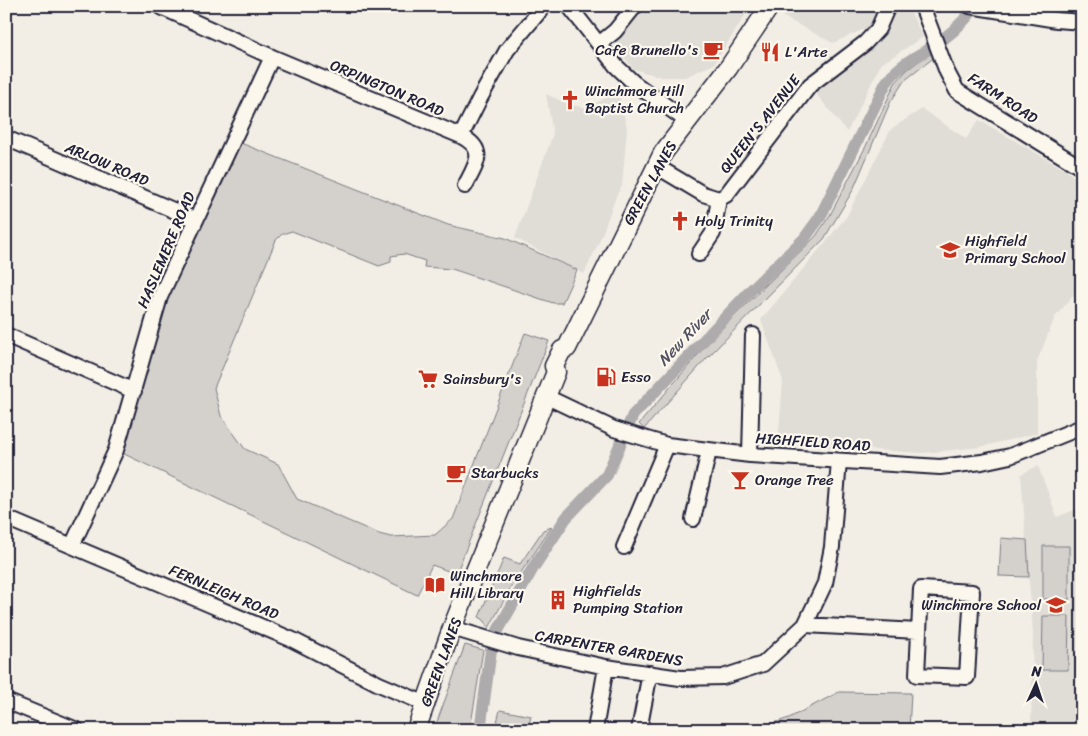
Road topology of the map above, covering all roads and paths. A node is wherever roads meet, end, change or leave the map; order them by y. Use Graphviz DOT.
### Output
graph roads {
  1 [pos="159,6"];
  2 [pos="544,6"];
  3 [pos="569,6"];
  4 [pos="635,6"];
  5 [pos="770,6"];
  6 [pos="888,6"];
  7 [pos="922,6"];
  8 [pos="976,8"];
  9 [pos="1082,22"];
  10 [pos="599,44"];
  11 [pos="272,57"];
  12 [pos="687,121"];
  13 [pos="460,136"];
  14 [pos="6,138"];
  15 [pos="656,166"];
  16 [pos="1082,168"];
  17 [pos="465,186"];
  18 [pos="719,199"];
  19 [pos="196,220"];
  20 [pos="699,254"];
  21 [pos="753,335"];
  22 [pos="6,336"];
  23 [pos="134,391"];
  24 [pos="545,396"];
  25 [pos="1082,427"];
  26 [pos="666,445"];
  27 [pos="709,451"];
  28 [pos="750,454"];
  29 [pos="839,461"];
  30 [pos="6,518"];
  31 [pos="693,519"];
  32 [pos="72,546"];
  33 [pos="624,547"];
  34 [pos="805,625"];
  35 [pos="452,628"];
  36 [pos="918,631"];
  37 [pos="606,667"];
  38 [pos="650,673"];
  39 [pos="6,701"];
  40 [pos="426,704"];
  41 [pos="77,730"];
  42 [pos="416,730"];
  43 [pos="595,730"];
  44 [pos="639,730"];
  1 -- 11 [label="street, ORPINGTON ROAD"];
  2 -- 13 [label="street"];
  3 -- 10 [label="street"];
  4 -- 10 [label="street"];
  5 -- 12 [label="main road, GREEN LANES"];
  6 -- 18 [label="street, QUEEN'S AVENUE"];
  7 -- 16 [label="street, FARM ROAD"];
  8 -- 9 [label="street"];
  10 -- 12 [label="street"];
  11 -- 13 [label="street, ORPINGTON ROAD"];
  11 -- 19 [label="street, HASLEMERE ROAD"];
  12 -- 15 [label="main road, GREEN LANES"];
  13 -- 17 [label="street, ORPINGTON ROAD"];
  14 -- 19 [label="street, ARLOW ROAD"];
  15 -- 18 [label="street"];
  15 -- 24 [label="main road, GREEN LANES"];
  18 -- 20 [label="street"];
  19 -- 23 [label="street, HASLEMERE ROAD"];
  21 -- 28 [label="street"];
  22 -- 23 [label="street"];
  23 -- 32 [label="street, HASLEMERE ROAD"];
  24 -- 26 [label="street, HIGHFIELD ROAD"];
  24 -- 35 [label="main road, GREEN LANES"];
  25 -- 29 [label="street, HIGHFIELD ROAD"];
  26 -- 27 [label="street, HIGHFIELD ROAD"];
  26 -- 33 [label="street"];
  27 -- 28 [label="street, HIGHFIELD ROAD"];
  27 -- 31 [label="street"];
  28 -- 29 [label="street, HIGHFIELD ROAD"];
  29 -- 34 [label="street, CARPENTER GARDENS"];
  30 -- 32 [label="street, FERNLEIGH ROAD"];
  32 -- 40 [label="street, FERNLEIGH ROAD"];
  34 -- 36 [label="street"];
  34 -- 38 [label="street, CARPENTER GARDENS"];
  35 -- 37 [label="street, CARPENTER GARDENS"];
  35 -- 40 [label="main road, GREEN LANES"];
  36 -- 36 [label="street"];
  37 -- 38 [label="street, CARPENTER GARDENS"];
  37 -- 43 [label="street"];
  38 -- 44 [label="street"];
  39 -- 41 [label="street"];
  40 -- 42 [label="main road, GREEN LANES"];
}
